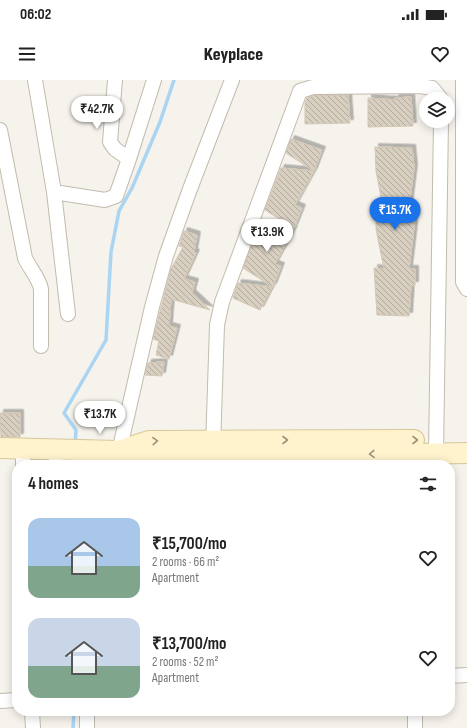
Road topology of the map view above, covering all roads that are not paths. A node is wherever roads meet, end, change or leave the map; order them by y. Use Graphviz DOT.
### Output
graph roads {
  1 [pos="35,80"];
  2 [pos="115,80"];
  3 [pos="154,80"];
  4 [pos="232,80"];
  5 [pos="463,80"];
  6 [pos="435,92"];
  7 [pos="441,128"];
  8 [pos="0,130"];
  9 [pos="129,159"];
  10 [pos="465,189"];
  11 [pos="54,192"];
  12 [pos="467,289"];
  13 [pos="68,314"];
  14 [pos="41,346"];
  15 [pos="467,440"];
  16 [pos="436,446"];
  17 [pos="0,448"];
  18 [pos="213,450"];
  19 [pos="467,453"];
  20 [pos="58,455"];
  21 [pos="23,457"];
  22 [pos="117,458"];
  23 [pos="467,675"];
  24 [pos="455,676"];
  25 [pos="12,700"];
  26 [pos="0,701"];
  27 [pos="32,716"];
  28 [pos="87,716"];
  29 [pos="415,716"];
  30 [pos="33,728"];
  31 [pos="88,728"];
  32 [pos="415,728"];
  1 -- 11 [label="street"];
  2 -- 9 [label="street"];
  3 -- 9 [label="street"];
  4 -- 22 [label="street"];
  5 -- 10 [label="street"];
  6 -- 18 [label="street"];
  7 -- 16 [label="street"];
  8 -- 14 [label="street"];
  9 -- 11 [label="street"];
  10 -- 12 [label="street"];
  11 -- 13 [label="street"];
  15 -- 16 [label="street"];
  16 -- 18 [label="street"];
  16 -- 19 [label="street"];
  17 -- 21 [label="street"];
  18 -- 22 [label="street"];
  20 -- 21 [label="street"];
  20 -- 22 [label="street"];
  23 -- 24 [label="street"];
  25 -- 26 [label="street"];
  27 -- 30 [label="street"];
  28 -- 31 [label="street"];
  29 -- 32 [label="street"];
}
